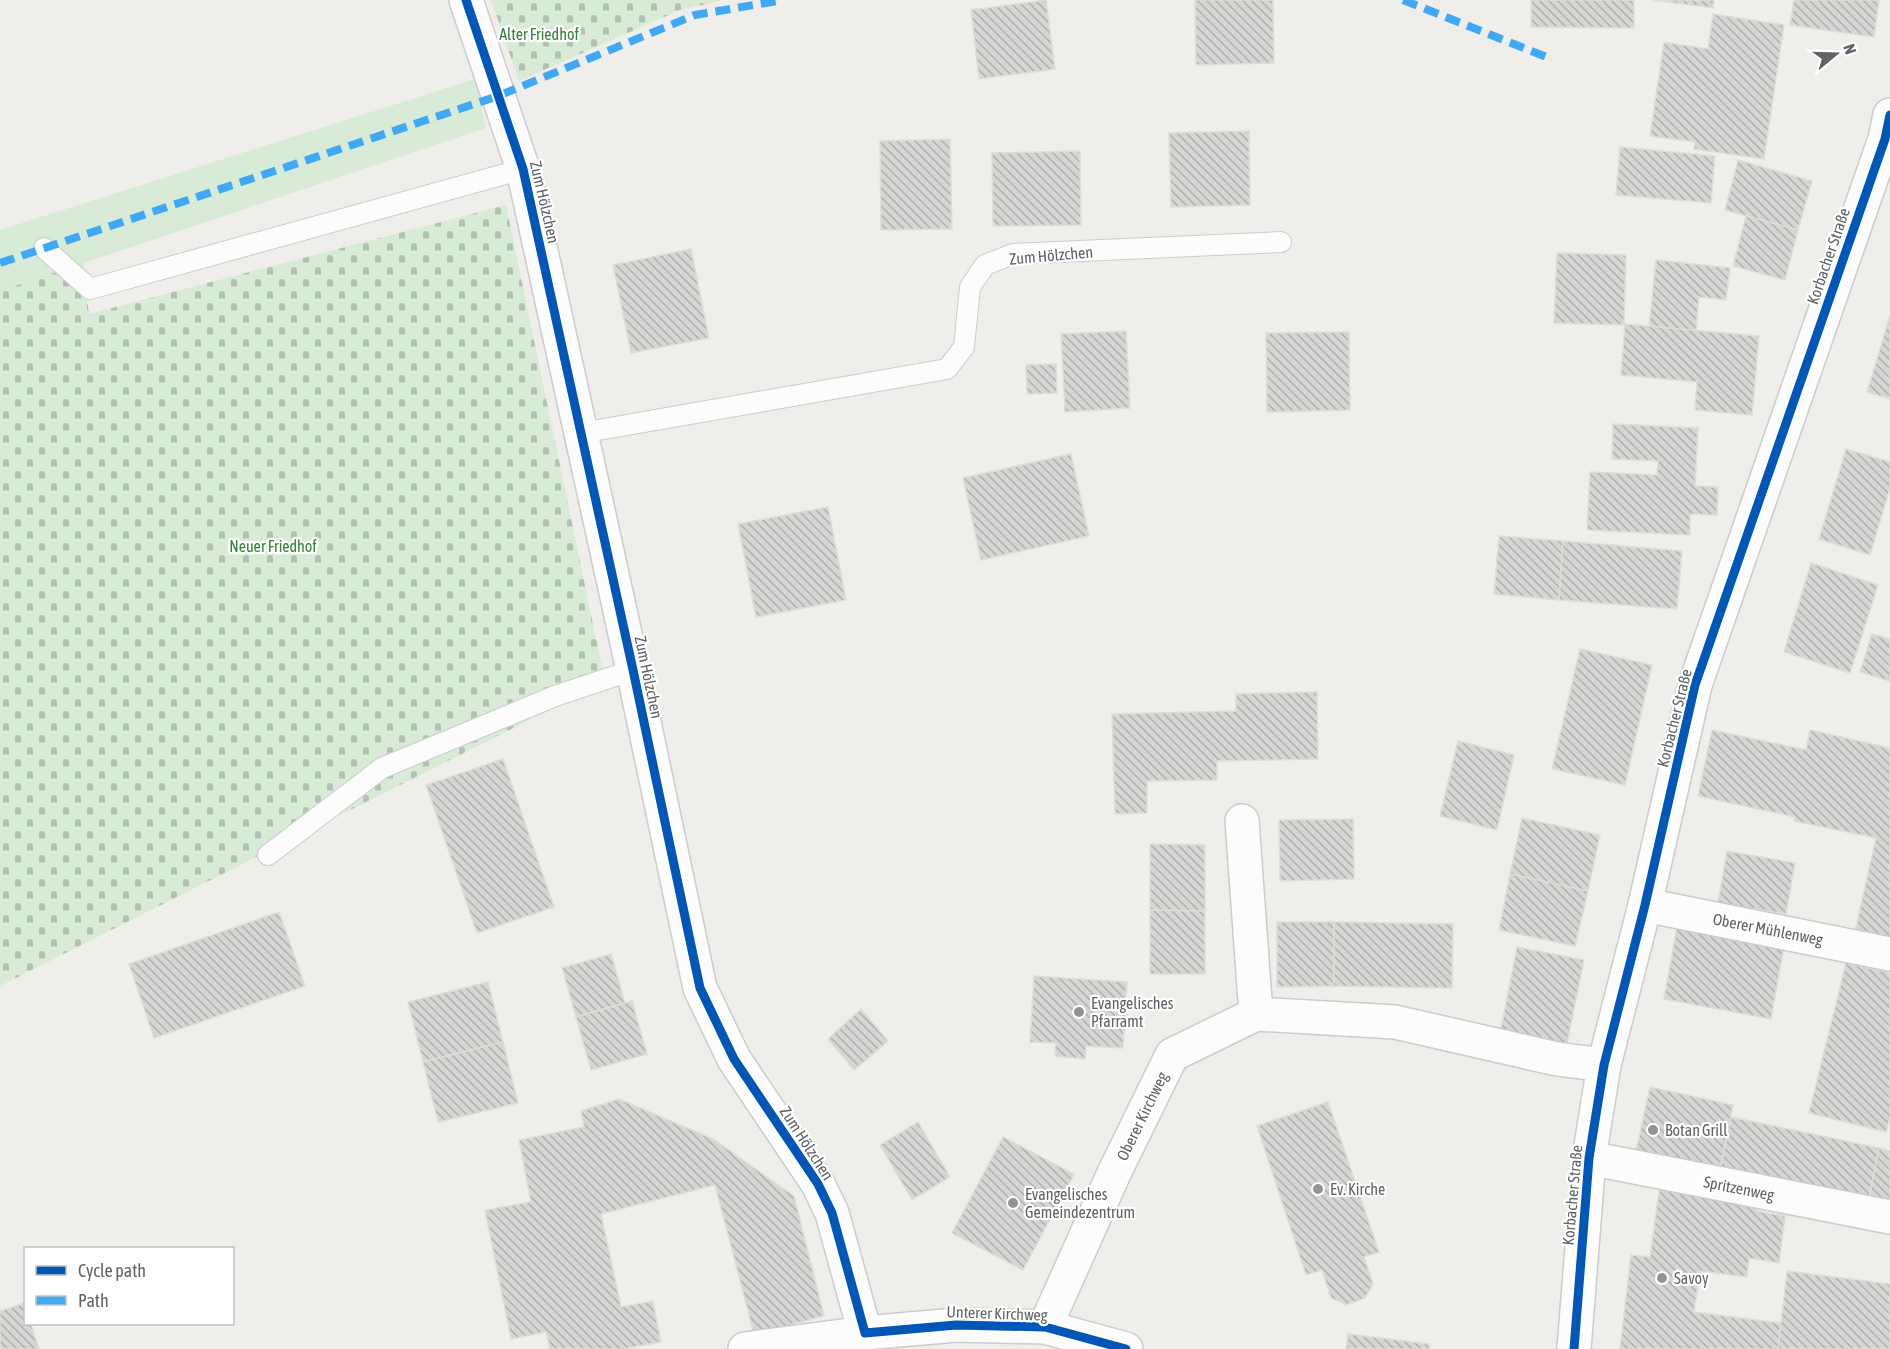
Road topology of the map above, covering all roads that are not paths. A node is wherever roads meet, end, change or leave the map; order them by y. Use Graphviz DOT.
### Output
graph roads {
  1 [pos="466,0"];
  2 [pos="1890,115"];
  3 [pos="523,169"];
  4 [pos="1281,242"];
  5 [pos="44,248"];
  6 [pos="581,433"];
  7 [pos="633,670"];
  8 [pos="1242,821"];
  9 [pos="268,855"];
  10 [pos="1645,905"];
  11 [pos="1890,954"];
  12 [pos="1256,1014"];
  13 [pos="1604,1065"];
  14 [pos="1589,1158"];
  15 [pos="1890,1217"];
  16 [pos="1046,1327"];
  17 [pos="865,1333"];
  18 [pos="745,1349"];
  19 [pos="1126,1349"];
  20 [pos="1574,1349"];
  1 -- 3 [label="street, Zum Hölzchen"];
  2 -- 10 [label="street, Korbacher Straße"];
  3 -- 5 [label="lane"];
  3 -- 6 [label="street, Zum Hölzchen"];
  4 -- 6 [label="lane, Zum Hölzchen"];
  6 -- 7 [label="street, Zum Hölzchen"];
  7 -- 9 [label="lane"];
  7 -- 17 [label="street, Zum Hölzchen"];
  8 -- 12 [label="street"];
  10 -- 11 [label="street, Oberer Mühlenweg"];
  10 -- 13 [label="street, Korbacher Straße"];
  12 -- 13 [label="street, Oberer Kirchweg"];
  12 -- 16 [label="street, Oberer Kirchweg"];
  13 -- 14 [label="street, Korbacher Straße"];
  14 -- 15 [label="street, Spritzenweg"];
  14 -- 20 [label="street, Korbacher Straße"];
  16 -- 17 [label="street, Unterer Kirchweg"];
  16 -- 19 [label="street, Unterer Kirchweg"];
  17 -- 18 [label="street, Unterer Kirchweg"];
}
